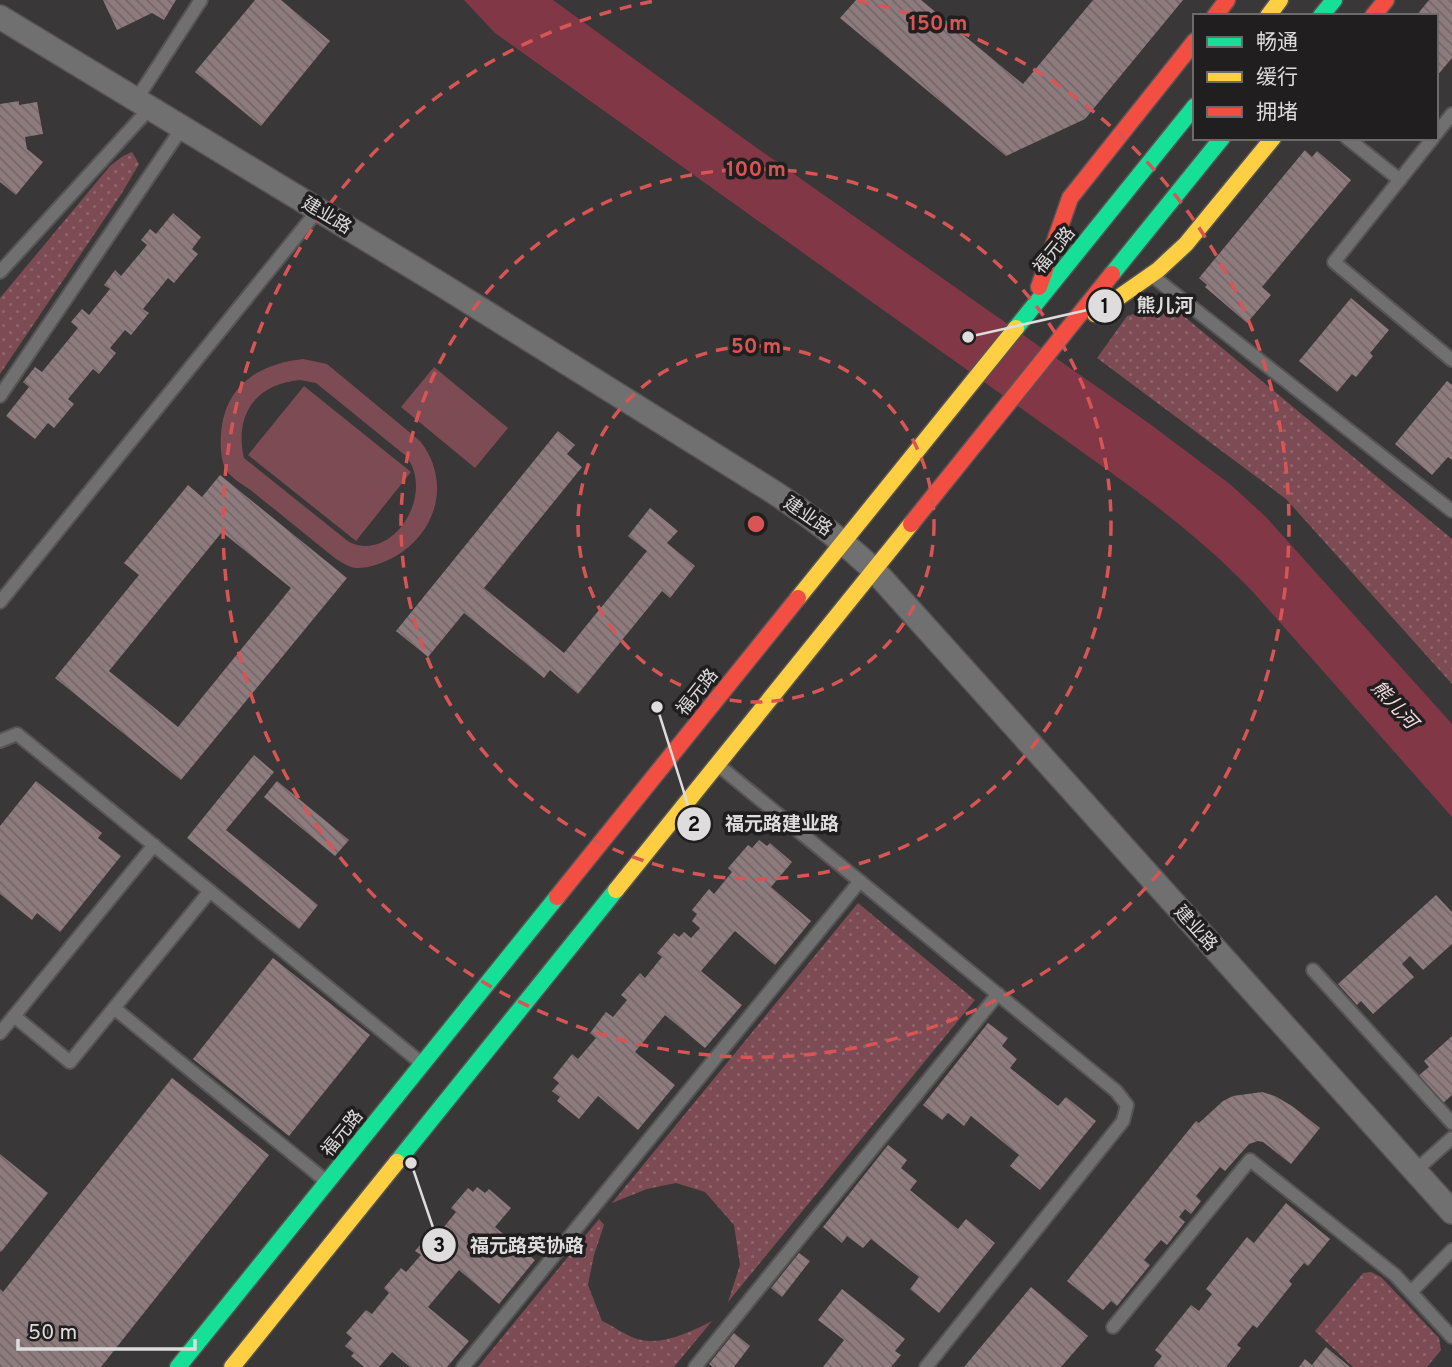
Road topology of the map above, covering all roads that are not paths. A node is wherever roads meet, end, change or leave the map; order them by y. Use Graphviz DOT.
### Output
graph roads {
  1 [pos="201,0"];
  2 [pos="1334,0"];
  3 [pos="1386,0"];
  4 [pos="1323,14"];
  5 [pos="1375,14"];
  6 [pos="0,17"];
  7 [pos="1193,44"];
  8 [pos="143,104"];
  9 [pos="1193,108"];
  10 [pos="1452,114"];
  11 [pos="182,128"];
  12 [pos="1438,132"];
  13 [pos="1220,140"];
  14 [pos="1271,140"];
  15 [pos="1350,140"];
  16 [pos="1431,140"];
  17 [pos="1400,180"];
  18 [pos="318,210"];
  19 [pos="0,272"];
  20 [pos="1151,275"];
  21 [pos="1032,308"];
  22 [pos="1056,344"];
  23 [pos="1452,360"];
  24 [pos="0,396"];
  25 [pos="1452,511"];
  26 [pos="843,541"];
  27 [pos="874,570"];
  28 [pos="0,602"];
  29 [pos="0,741"];
  30 [pos="718,764"];
  31 [pos="153,845"];
  32 [pos="860,881"];
  33 [pos="210,891"];
  34 [pos="1313,970"];
  35 [pos="998,994"];
  36 [pos="114,1008"];
  37 [pos="14,1016"];
  38 [pos="0,1033"];
  39 [pos="422,1064"];
  40 [pos="1452,1123"];
  41 [pos="1452,1138"];
  42 [pos="1415,1171"];
  43 [pos="327,1182"];
  44 [pos="1452,1212"];
  45 [pos="1452,1250"];
  46 [pos="1411,1292"];
  47 [pos="1113,1327"];
  48 [pos="1452,1337"];
  49 [pos="178,1367"];
  50 [pos="232,1367"];
  51 [pos="463,1367"];
  52 [pos="695,1367"];
  53 [pos="926,1367"];
  1 -- 8 [label="lane"];
  2 -- 4 [label="main road"];
  3 -- 5 [label="main road"];
  6 -- 8 [label="street, 建业路"];
  7 -- 21 [label="main road"];
  8 -- 11 [label="street, 建业路"];
  8 -- 19 [label="lane"];
  9 -- 21 [label="main road, 福元路"];
  10 -- 12 [label="lane"];
  11 -- 18 [label="street, 建业路"];
  11 -- 24 [label="lane"];
  13 -- 22 [label="main road"];
  14 -- 20 [label="main road"];
  15 -- 17 [label="lane"];
  16 -- 17 [label="lane"];
  17 -- 23 [label="lane"];
  18 -- 26 [label="street, 建业路"];
  18 -- 28 [label="lane"];
  20 -- 22 [label="main road"];
  20 -- 25 [label="lane"];
  21 -- 26 [label="main road, 福元路"];
  22 -- 27 [label="main road"];
  26 -- 27 [label="street, 建业路"];
  26 -- 39 [label="main road, 福元路"];
  27 -- 30 [label="main road"];
  27 -- 42 [label="street, 建业路"];
  29 -- 31 [label="lane"];
  30 -- 32 [label="lane"];
  30 -- 50 [label="main road"];
  31 -- 33 [label="lane"];
  31 -- 37 [label="lane"];
  32 -- 35 [label="lane"];
  32 -- 51 [label="lane"];
  33 -- 36 [label="lane"];
  33 -- 39 [label="lane"];
  34 -- 40 [label="lane"];
  35 -- 52 [label="lane"];
  35 -- 53 [label="lane"];
  36 -- 37 [label="lane"];
  36 -- 43 [label="lane"];
  37 -- 38 [label="lane"];
  39 -- 43 [label="main road, 福元路"];
  41 -- 42 [label="lane"];
  42 -- 44 [label="street, 建业路"];
  43 -- 49 [label="main road, 福元路"];
  45 -- 46 [label="lane"];
  46 -- 47 [label="lane"];
  46 -- 48 [label="lane"];
}
